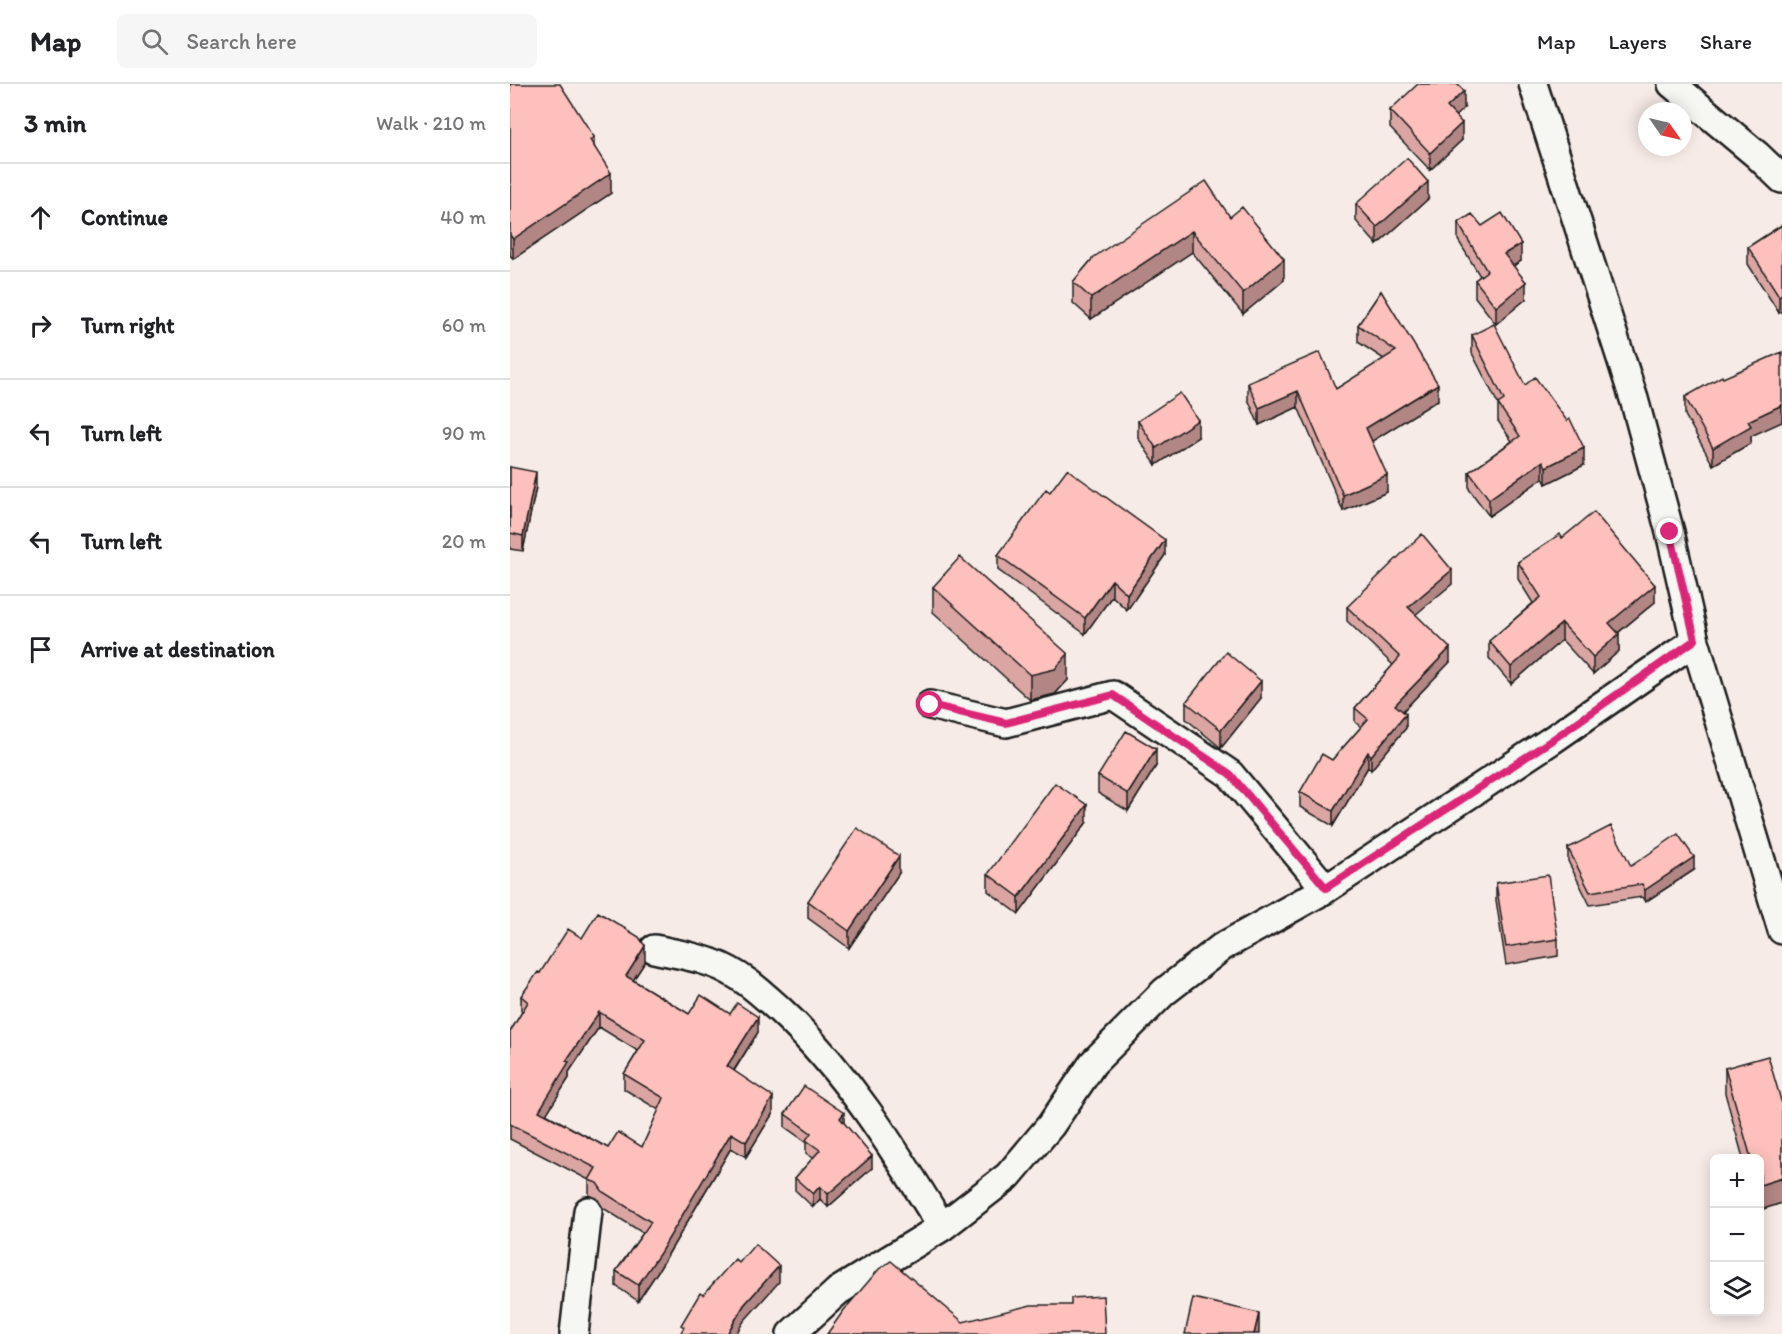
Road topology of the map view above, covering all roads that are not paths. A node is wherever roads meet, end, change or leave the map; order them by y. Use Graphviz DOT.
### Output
graph roads {
  1 [pos="1533,84"];
  2 [pos="1672,84"];
  3 [pos="1782,179"];
  4 [pos="1695,640"];
  5 [pos="930,705"];
  6 [pos="1326,888"];
  7 [pos="1782,930"];
  8 [pos="654,949"];
  9 [pos="588,1211"];
  10 [pos="942,1227"];
  11 [pos="574,1334"];
  12 [pos="791,1334"];
  1 -- 4 [label="street"];
  2 -- 3 [label="street"];
  4 -- 6 [label="street"];
  4 -- 7 [label="street"];
  5 -- 6 [label="street"];
  6 -- 10 [label="street"];
  8 -- 10 [label="street"];
  9 -- 11 [label="street"];
  10 -- 12 [label="street"];
}
